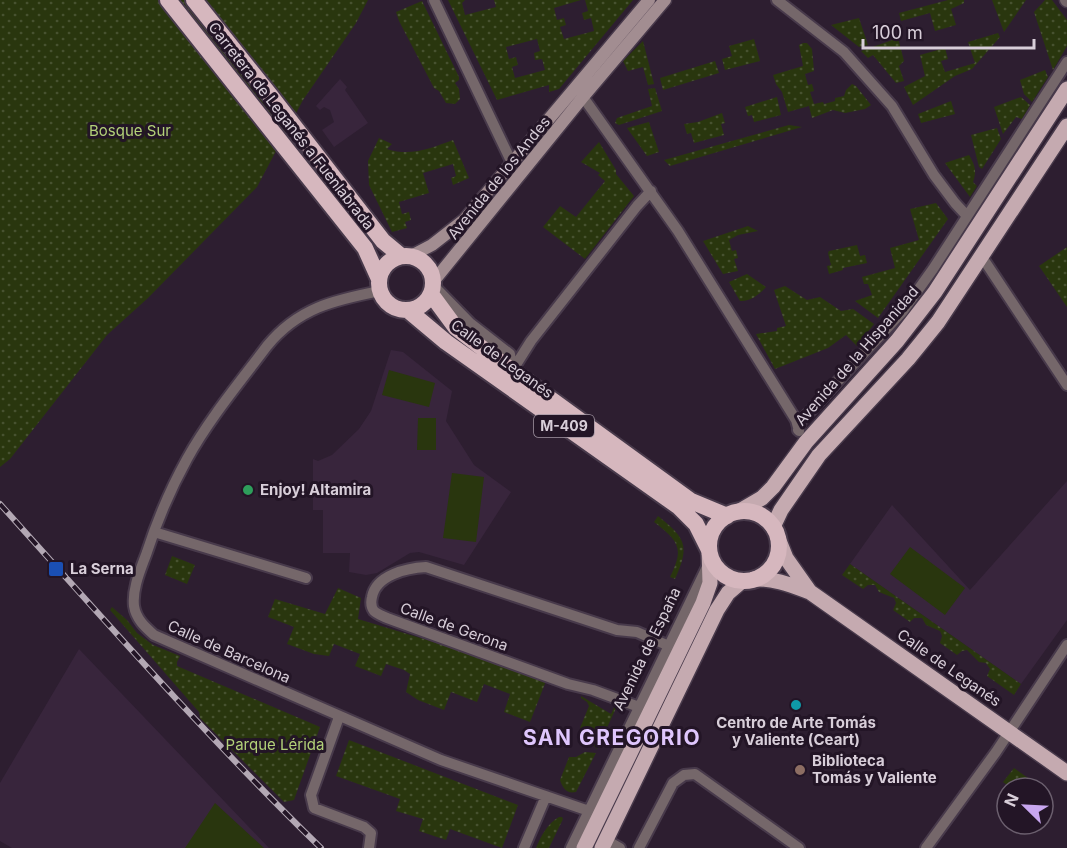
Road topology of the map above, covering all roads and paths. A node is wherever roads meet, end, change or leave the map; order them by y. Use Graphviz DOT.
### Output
graph roads {
  1 [pos="166,0"];
  2 [pos="194,0"];
  3 [pos="434,0"];
  4 [pos="649,0"];
  5 [pos="665,0"];
  6 [pos="777,0"];
  7 [pos="1067,62"];
  8 [pos="1067,89"];
  9 [pos="584,90"];
  10 [pos="1067,126"];
  11 [pos="512,163"];
  12 [pos="651,191"];
  13 [pos="967,216"];
  14 [pos="406,256"];
  15 [pos="982,257"];
  16 [pos="380,285"];
  17 [pos="433,287"];
  18 [pos="409,311"];
  19 [pos="512,371"];
  20 [pos="1067,385"];
  21 [pos="802,436"];
  22 [pos="732,514"];
  23 [pos="154,532"];
  24 [pos="775,533"];
  25 [pos="709,557"];
  26 [pos="306,578"];
  27 [pos="748,580"];
  28 [pos="810,592"];
  29 [pos="1067,645"];
  30 [pos="669,646"];
  31 [pos="639,707"];
  32 [pos="339,717"];
  33 [pos="1008,732"];
  34 [pos="1067,773"];
  35 [pos="546,796"];
  36 [pos="589,811"];
  37 [pos="604,844"];
  38 [pos="369,848"];
  39 [pos="524,848"];
  40 [pos="571,848"];
  41 [pos="584,848"];
  42 [pos="620,848"];
  43 [pos="639,848"];
  44 [pos="800,848"];
  45 [pos="927,848"];
  1 -- 16 [label="highway, Carretera de Leganés a Fuenlabrada / M-409"];
  2 -- 14 [label="highway, Carretera de Leganés a Fuenlabrada / M-409"];
  3 -- 11 [label="street"];
  4 -- 9 [label="main road, Avenida de los Andes"];
  5 -- 9 [label="main road, Avenida de los Andes"];
  6 -- 13 [label="street"];
  7 -- 13 [label="street, Avenida de la Hispanidad"];
  8 -- 21 [label="main road, Avenida de la Hispanidad"];
  9 -- 11 [label="main road, Avenida de los Andes"];
  9 -- 12 [label="street"];
  9 -- 17 [label="main road, Avenida de los Andes"];
  10 -- 15 [label="main road"];
  11 -- 14 [label="main road, Avenida de los Andes"];
  12 -- 19 [label="street"];
  12 -- 21 [label="street"];
  13 -- 21 [label="street, Avenida de la Hispanidad"];
  14 -- 16 [label="highway"];
  14 -- 17 [label="highway, M-409"];
  15 -- 20 [label="street"];
  15 -- 24 [label="main road"];
  16 -- 18 [label="highway, M-409"];
  16 -- 23 [label="street, Calle de Barcelona"];
  17 -- 18 [label="highway"];
  17 -- 19 [label="highway, Calle de Leganés / M-409"];
  18 -- 25 [label="highway, Calle de Leganés / M-409"];
  19 -- 22 [label="highway, Calle de Leganés / M-409"];
  21 -- 22 [label="main road, Avenida de la Hispanidad"];
  22 -- 24 [label="highway, M-409"];
  22 -- 25 [label="highway"];
  23 -- 26 [label="street"];
  23 -- 32 [label="street, Calle de Barcelona"];
  24 -- 27 [label="highway"];
  24 -- 28 [label="main road, Calle de Leganés"];
  25 -- 27 [label="highway, M-409"];
  25 -- 30 [label="street, Avenida de España"];
  25 -- 41 [label="main road, Avenida de España"];
  27 -- 28 [label="main road, Calle de Leganés"];
  27 -- 37 [label="main road"];
  28 -- 33 [label="main road, Calle de Leganés"];
  29 -- 33 [label="street"];
  30 -- 31 [label="street, Avenida de España"];
  30 -- 31 [label="street, Calle de Gerona"];
  31 -- 36 [label="street, Avenida de España"];
  32 -- 35 [label="street, Calle de Barcelona"];
  32 -- 38 [label="street"];
  33 -- 34 [label="main road, Calle de Leganés"];
  33 -- 45 [label="street"];
  35 -- 36 [label="street, Calle de Barcelona"];
  35 -- 39 [label="street"];
  36 -- 40 [label="street, Avenida de España"];
  37 -- 42 [label="street"];
  43 -- 44 [label="street"];
}
